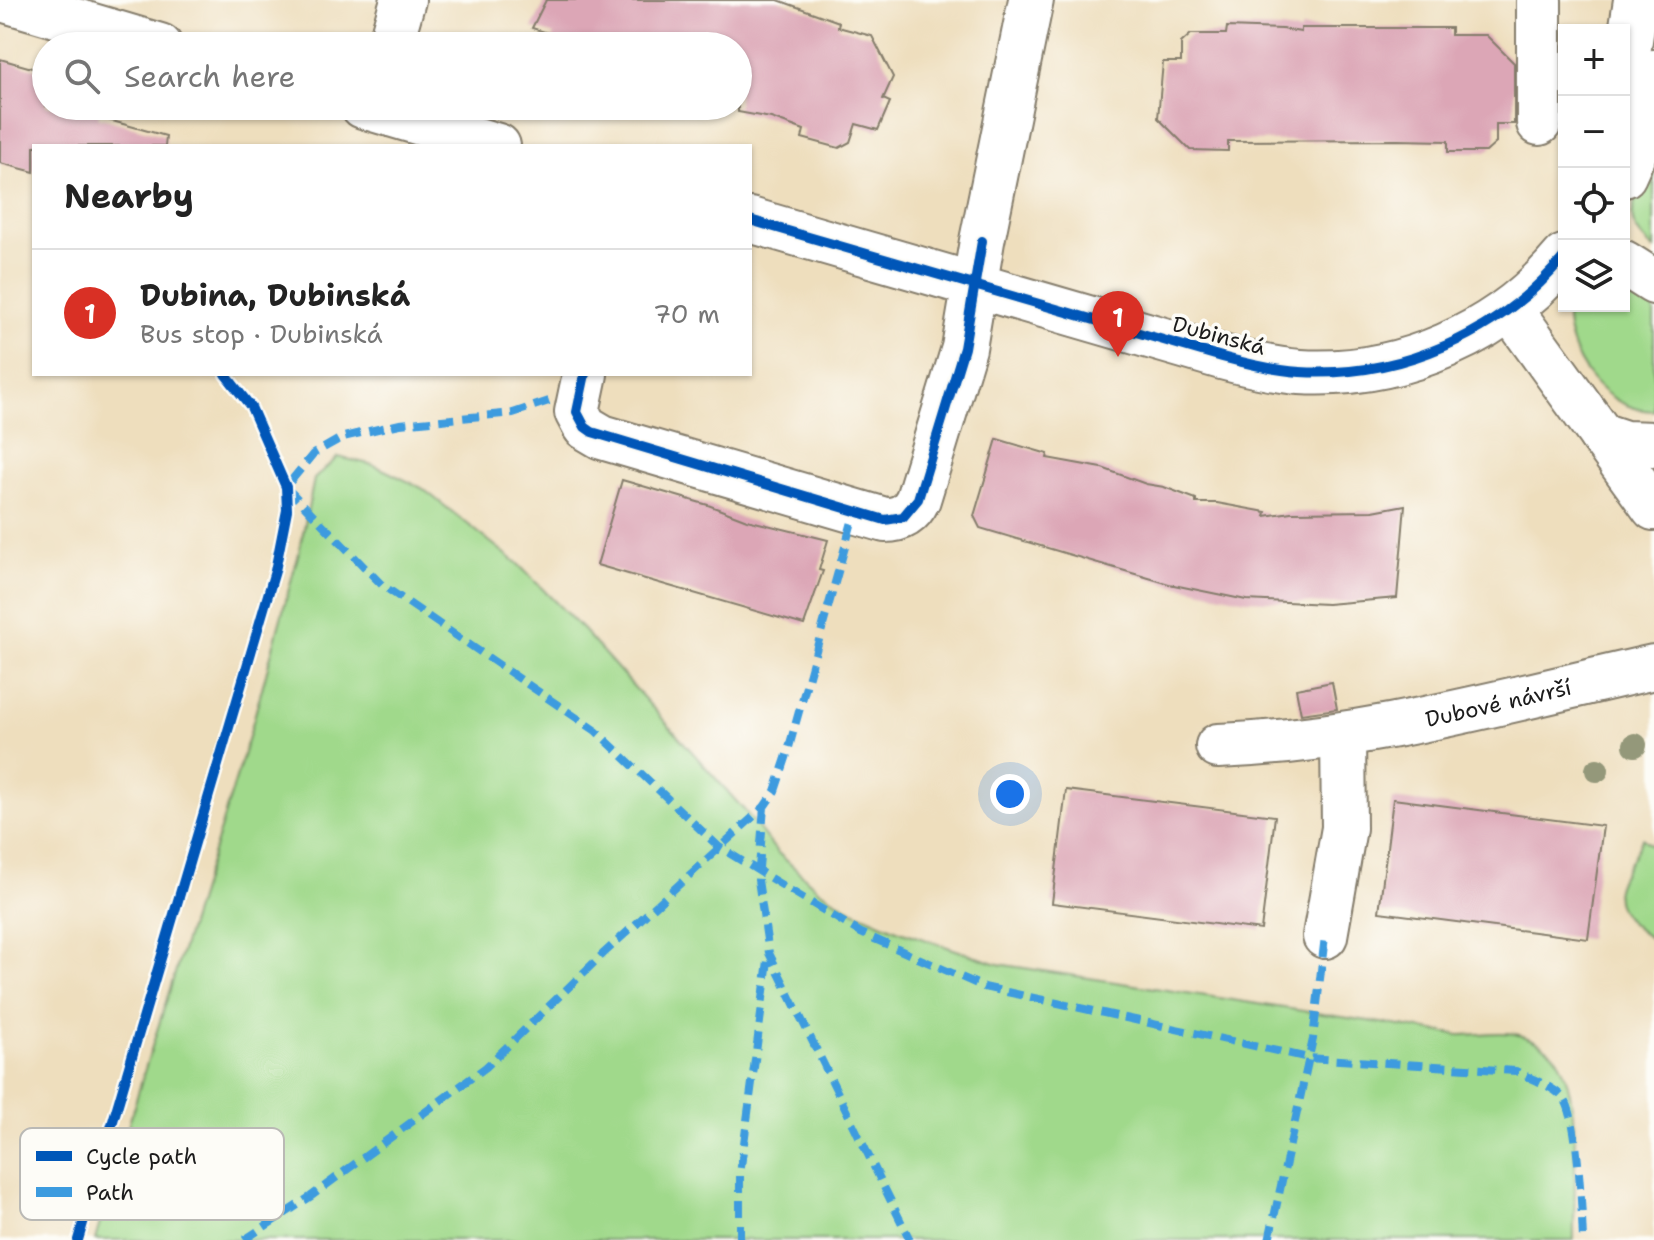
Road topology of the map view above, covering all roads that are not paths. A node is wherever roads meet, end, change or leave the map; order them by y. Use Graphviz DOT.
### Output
graph roads {
  1 [pos="5,0"];
  2 [pos="403,0"];
  3 [pos="1031,0"];
  4 [pos="1539,0"];
  5 [pos="1636,0"];
  6 [pos="1654,22"];
  7 [pos="113,32"];
  8 [pos="394,32"];
  9 [pos="1635,71"];
  10 [pos="413,120"];
  11 [pos="1539,123"];
  12 [pos="491,144"];
  13 [pos="1627,168"];
  14 [pos="752,221"];
  15 [pos="1558,263"];
  16 [pos="1630,267"];
  17 [pos="1654,282"];
  18 [pos="974,287"];
  19 [pos="1510,309"];
  20 [pos="585,376"];
  21 [pos="1601,435"];
  22 [pos="1654,444"];
  23 [pos="1654,508"];
  24 [pos="1654,667"];
  25 [pos="1343,735"];
  26 [pos="1218,746"];
  27 [pos="1325,936"];
  1 -- 7 [label="street"];
  2 -- 8 [label="street"];
  3 -- 18 [label="street"];
  4 -- 11 [label="street"];
  5 -- 9 [label="street"];
  6 -- 9 [label="street"];
  9 -- 13 [label="street"];
  10 -- 12 [label="street"];
  14 -- 18 [label="street, Dubinská"];
  15 -- 19 [label="street, Dubinská"];
  16 -- 17 [label="street"];
  18 -- 19 [label="street, Dubinská"];
  18 -- 20 [label="street"];
  19 -- 21 [label="street"];
  21 -- 22 [label="street"];
  21 -- 23 [label="street"];
  24 -- 25 [label="street, Dubové návrší"];
  25 -- 26 [label="street, Dubové návrší"];
  25 -- 27 [label="street"];
}
